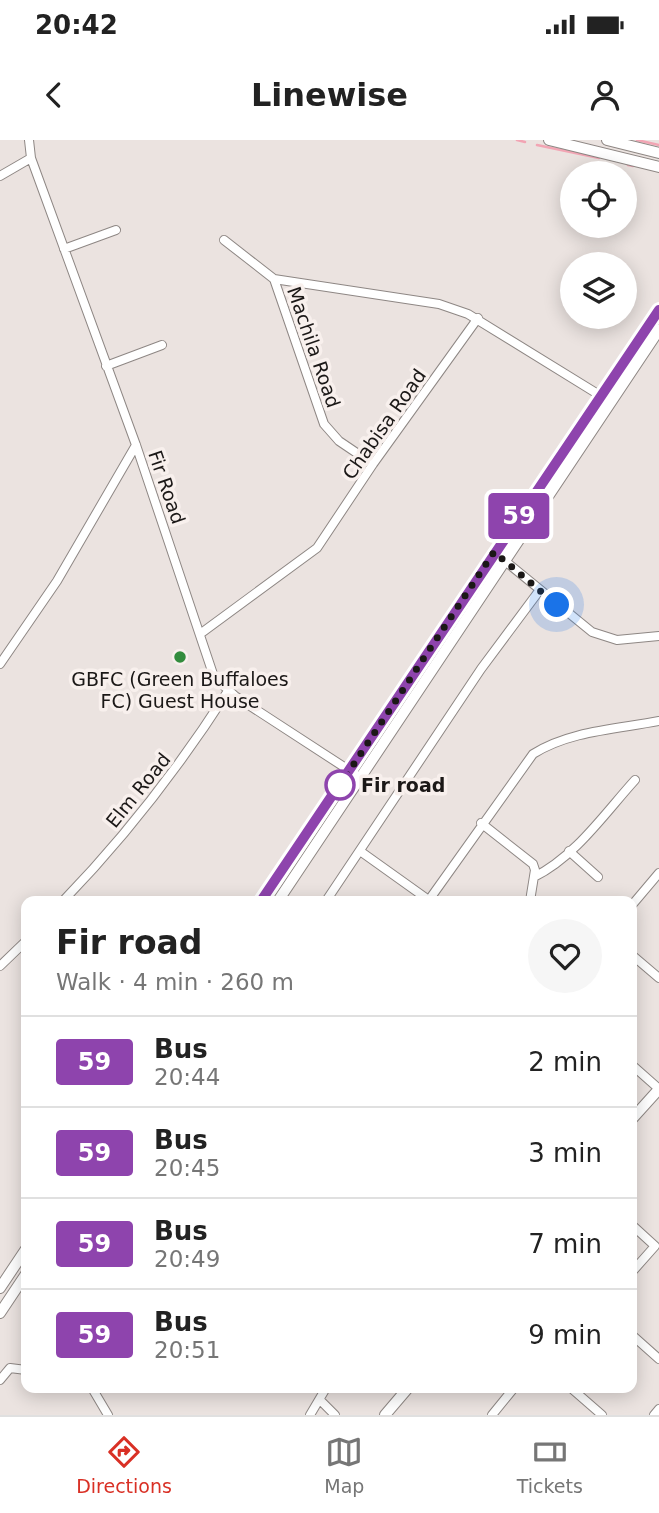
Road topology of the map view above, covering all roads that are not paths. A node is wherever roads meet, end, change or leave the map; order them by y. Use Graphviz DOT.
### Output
graph roads {
  1 [pos="29,140"];
  2 [pos="552,140"];
  3 [pos="607,140"];
  4 [pos="659,153"];
  5 [pos="31,158"];
  6 [pos="659,167"];
  7 [pos="0,176"];
  8 [pos="116,230"];
  9 [pos="225,240"];
  10 [pos="64,249"];
  11 [pos="274,279"];
  12 [pos="659,310"];
  13 [pos="478,318"];
  14 [pos="659,330"];
  15 [pos="162,345"];
  16 [pos="106,366"];
  17 [pos="601,396"];
  18 [pos="136,446"];
  19 [pos="373,464"];
  20 [pos="494,552"];
  21 [pos="505,560"];
  22 [pos="539,591"];
  23 [pos="200,634"];
  24 [pos="659,636"];
  25 [pos="0,664"];
  26 [pos="228,691"];
  27 [pos="659,721"];
  28 [pos="349,771"];
  29 [pos="361,778"];
  30 [pos="635,780"];
  31 [pos="481,823"];
  32 [pos="360,851"];
  33 [pos="569,851"];
  34 [pos="659,873"];
  35 [pos="534,877"];
  36 [pos="598,877"];
  37 [pos="69,896"];
  38 [pos="264,896"];
  39 [pos="281,896"];
  40 [pos="329,896"];
  41 [pos="423,896"];
  42 [pos="433,896"];
  43 [pos="531,896"];
  44 [pos="637,899"];
  45 [pos="21,945"];
  46 [pos="637,959"];
  47 [pos="0,966"];
  48 [pos="659,978"];
  49 [pos="637,1069"];
  50 [pos="659,1088"];
  51 [pos="637,1113"];
  52 [pos="637,1229"];
  53 [pos="657,1247"];
  54 [pos="21,1256"];
  55 [pos="637,1267"];
  56 [pos="21,1282"];
  57 [pos="0,1288"];
  58 [pos="0,1313"];
  59 [pos="637,1339"];
  60 [pos="659,1359"];
  61 [pos="21,1369"];
  62 [pos="0,1380"];
  63 [pos="95,1393"];
  64 [pos="324,1393"];
  65 [pos="404,1393"];
  66 [pos="510,1393"];
  67 [pos="577,1393"];
  68 [pos="320,1400"];
  69 [pos="659,1409"];
  70 [pos="108,1415"];
  71 [pos="310,1415"];
  72 [pos="335,1415"];
  73 [pos="385,1415"];
  74 [pos="492,1415"];
  75 [pos="602,1415"];
  76 [pos="654,1415"];
  1 -- 5 [label="street, Fir Road"];
  2 -- 6 [label="main road"];
  3 -- 4 [label="main road"];
  5 -- 7 [label="street"];
  5 -- 10 [label="street, Fir Road"];
  8 -- 10 [label="street"];
  9 -- 11 [label="street, Machila Road"];
  10 -- 16 [label="street, Fir Road"];
  11 -- 13 [label="street"];
  11 -- 19 [label="street, Machila Road"];
  12 -- 17 [label="main road"];
  13 -- 17 [label="street"];
  13 -- 19 [label="street, Chabisa Road"];
  14 -- 21 [label="main road"];
  15 -- 16 [label="street"];
  16 -- 18 [label="street, Fir Road"];
  17 -- 20 [label="main road"];
  18 -- 23 [label="street, Fir Road"];
  18 -- 25 [label="street"];
  19 -- 23 [label="street, Chabisa Road"];
  20 -- 21 [label="street"];
  20 -- 28 [label="main road"];
  21 -- 22 [label="street"];
  21 -- 29 [label="main road"];
  22 -- 24 [label="street"];
  22 -- 32 [label="street"];
  23 -- 26 [label="street, Fir Road"];
  26 -- 28 [label="street, Fir Road"];
  26 -- 37 [label="street, Elm Road"];
  27 -- 31 [label="street"];
  28 -- 29 [label="street, Fir Road"];
  28 -- 38 [label="main road"];
  29 -- 39 [label="main road"];
  30 -- 33 [label="street"];
  31 -- 35 [label="street"];
  31 -- 42 [label="street"];
  32 -- 40 [label="street"];
  32 -- 41 [label="street"];
  33 -- 35 [label="street"];
  33 -- 36 [label="street"];
  34 -- 44 [label="street"];
  35 -- 43 [label="street"];
  45 -- 47 [label="street"];
  46 -- 48 [label="street"];
  49 -- 50 [label="street"];
  50 -- 51 [label="main road"];
  52 -- 53 [label="street"];
  53 -- 55 [label="street"];
  54 -- 57 [label="main road"];
  56 -- 58 [label="main road"];
  59 -- 60 [label="street"];
  61 -- 62 [label="street"];
  63 -- 70 [label="street"];
  64 -- 68 [label="street"];
  65 -- 73 [label="main road"];
  66 -- 74 [label="street"];
  67 -- 75 [label="street"];
  68 -- 71 [label="street"];
  68 -- 72 [label="street"];
  69 -- 76 [label="street"];
}
